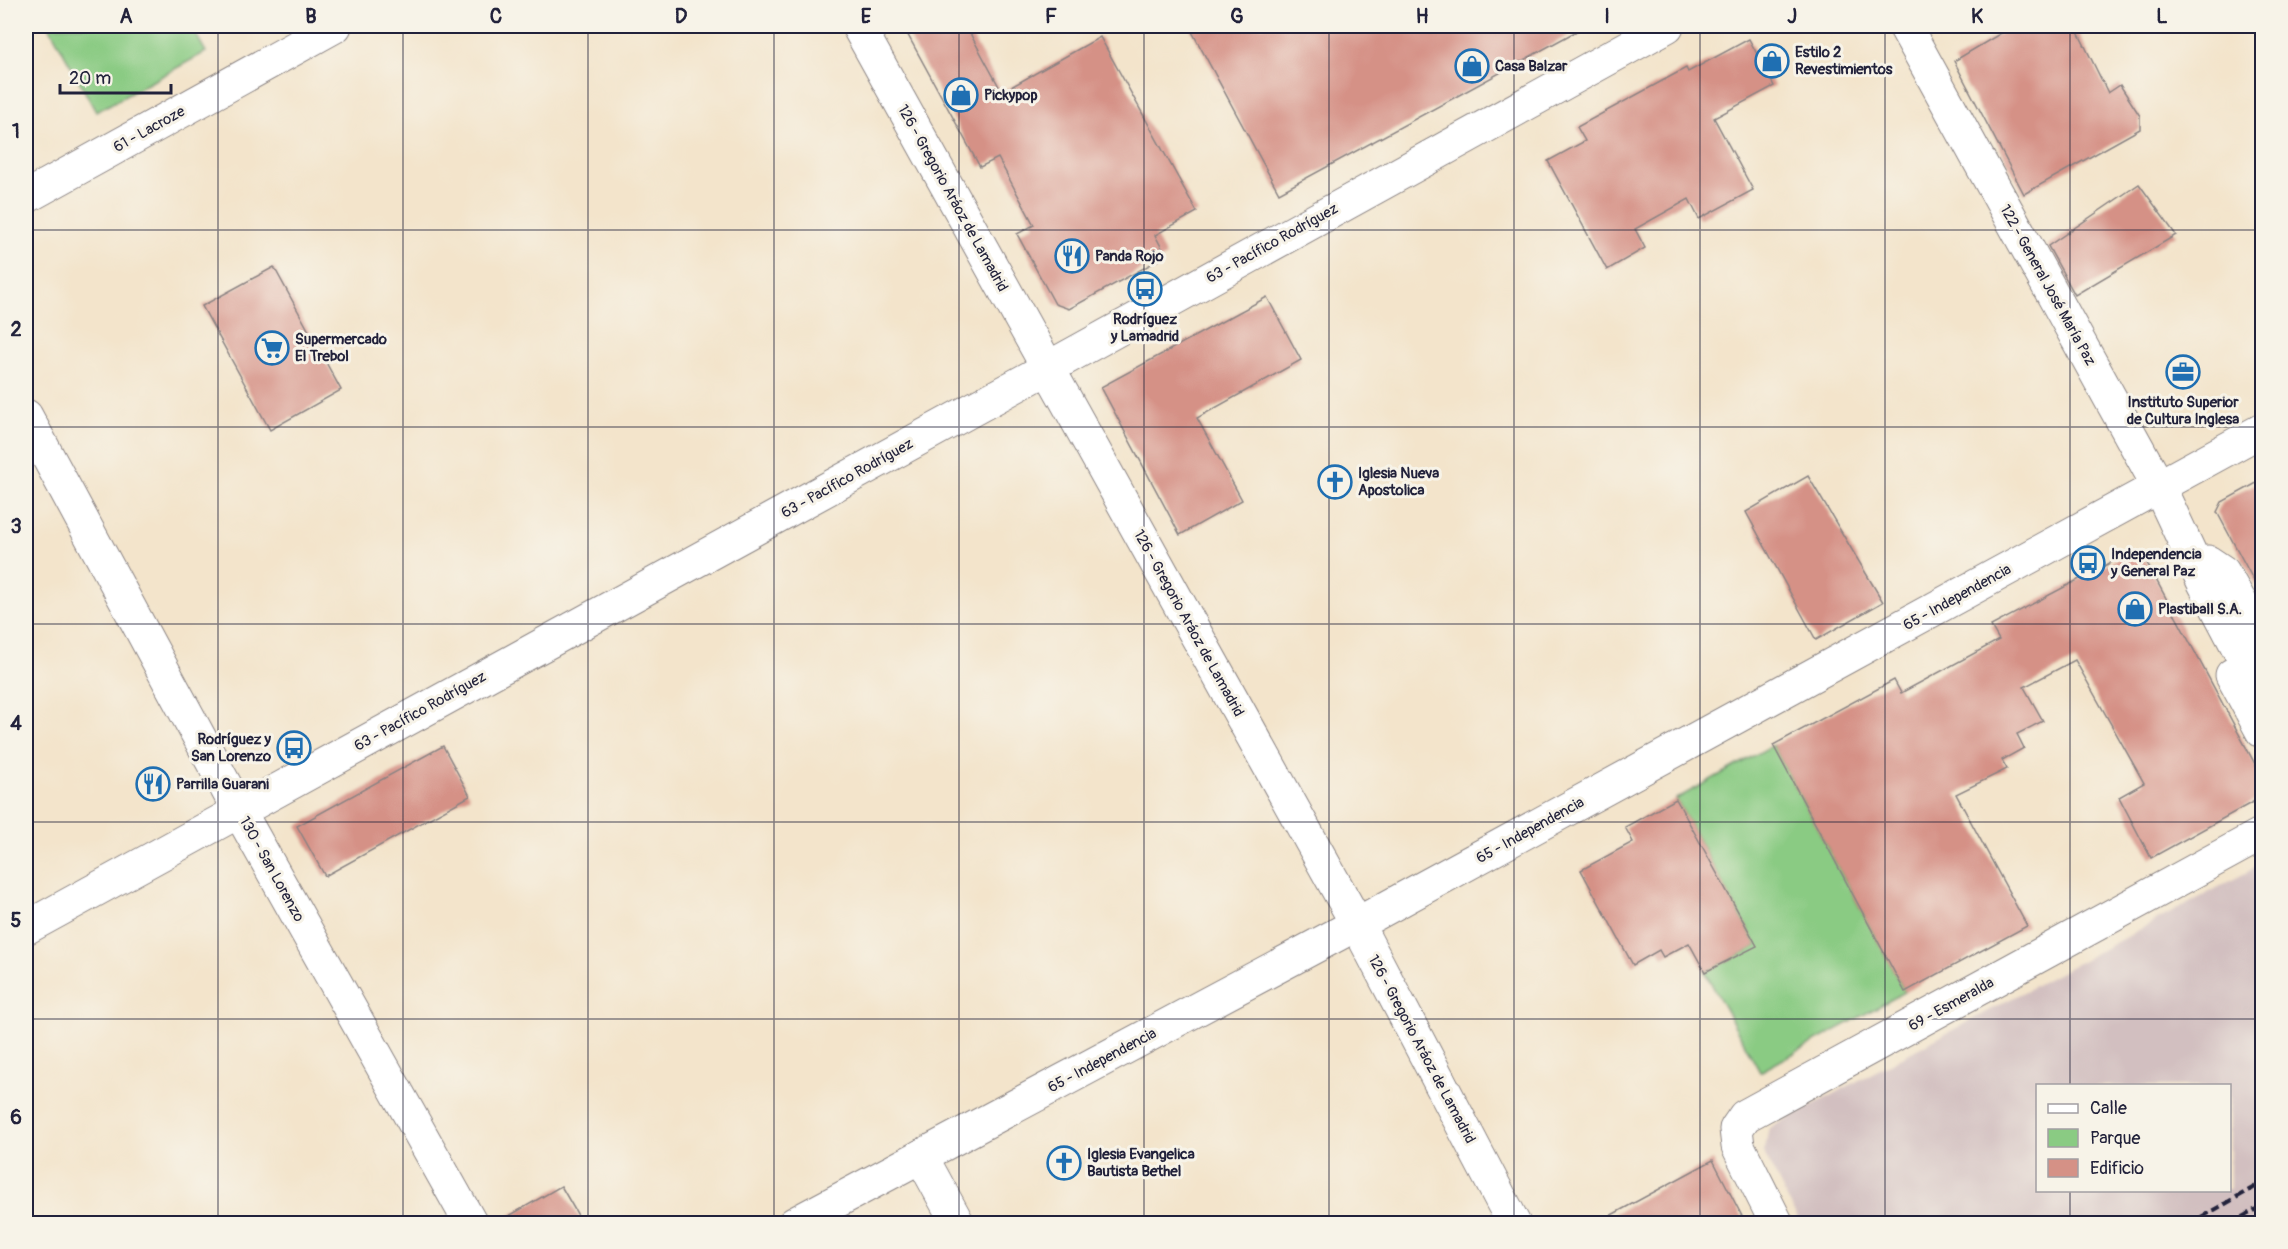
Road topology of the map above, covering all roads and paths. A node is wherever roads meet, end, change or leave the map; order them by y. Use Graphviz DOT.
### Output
graph roads {
  1 [pos="335,26"];
  2 [pos="858,26"];
  3 [pos="1666,26"];
  4 [pos="1905,26"];
  5 [pos="26,197"];
  6 [pos="1048,368"];
  7 [pos="26,416"];
  8 [pos="2262,430"];
  9 [pos="2159,487"];
  10 [pos="2187,548"];
  11 [pos="2262,640"];
  12 [pos="2262,693"];
  13 [pos="2262,731"];
  14 [pos="239,811"];
  15 [pos="2262,834"];
  16 [pos="1357,924"];
  17 [pos="26,928"];
  18 [pos="921,1156"];
  19 [pos="471,1224"];
  20 [pos="794,1224"];
  21 [pos="958,1224"];
  22 [pos="1514,1224"];
  23 [pos="1776,1224"];
  1 -- 5 [label="street, 61 - Lacroze"];
  2 -- 6 [label="street, 126 - Gregorio Aráoz de Lamadrid"];
  3 -- 6 [label="street, 63 - Pacífico Rodríguez"];
  4 -- 9 [label="street, 122 - General José María Paz"];
  6 -- 14 [label="street, 63 - Pacífico Rodríguez"];
  6 -- 16 [label="street, 126 - Gregorio Aráoz de Lamadrid"];
  7 -- 14 [label="street, 130 - San Lorenzo"];
  8 -- 9 [label="street, 65 - Independencia"];
  9 -- 10 [label="street, 122 - General José María Paz"];
  9 -- 16 [label="street, 65 - Independencia"];
  10 -- 11 [label="street"];
  10 -- 12 [label="street, 122 - General José María Paz"];
  10 -- 13 [label="street, 122 - General José María Paz"];
  14 -- 17 [label="street, 63 - Pacífico Rodríguez"];
  14 -- 19 [label="street, 130 - San Lorenzo"];
  15 -- 23 [label="street, 69 - Esmeralda"];
  16 -- 18 [label="street, 65 - Independencia"];
  16 -- 22 [label="street, 126 - Gregorio Aráoz de Lamadrid"];
  18 -- 20 [label="street, 65 - Independencia"];
  18 -- 21 [label="street"];
}
